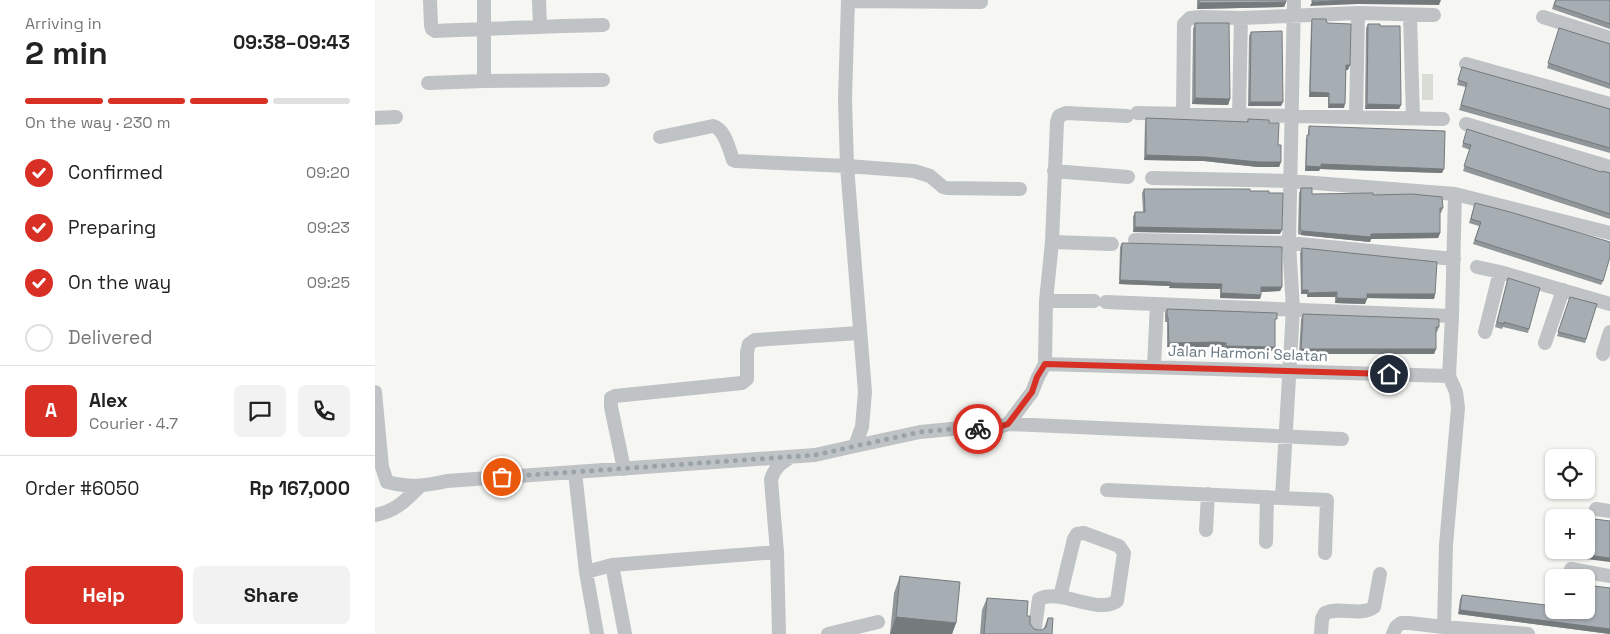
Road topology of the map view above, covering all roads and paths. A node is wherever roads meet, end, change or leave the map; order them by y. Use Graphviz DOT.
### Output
graph roads {
  1 [pos="430,0"];
  2 [pos="484,0"];
  3 [pos="539,0"];
  4 [pos="1294,0"];
  5 [pos="848,1"];
  6 [pos="981,2"];
  7 [pos="1358,14"];
  8 [pos="1410,15"];
  9 [pos="1433,15"];
  10 [pos="1293,16"];
  11 [pos="1543,17"];
  12 [pos="1241,18"];
  13 [pos="603,25"];
  14 [pos="540,26"];
  15 [pos="485,30"];
  16 [pos="1610,38"];
  17 [pos="1466,64"];
  18 [pos="603,80"];
  19 [pos="484,81"];
  20 [pos="428,83"];
  21 [pos="1610,104"];
  22 [pos="1183,114"];
  23 [pos="1239,115"];
  24 [pos="1291,116"];
  25 [pos="396,117"];
  26 [pos="1356,117"];
  27 [pos="375,118"];
  28 [pos="1413,118"];
  29 [pos="1443,119"];
  30 [pos="1466,124"];
  31 [pos="660,137"];
  32 [pos="847,166"];
  33 [pos="1610,167"];
  34 [pos="1054,172"];
  35 [pos="1128,177"];
  36 [pos="1152,178"];
  37 [pos="1290,181"];
  38 [pos="1020,190"];
  39 [pos="1455,194"];
  40 [pos="1610,233"];
  41 [pos="1135,240"];
  42 [pos="1052,242"];
  43 [pos="1289,243"];
  44 [pos="1112,244"];
  45 [pos="1454,259"];
  46 [pos="1477,267"];
  47 [pos="1500,272"];
  48 [pos="1563,290"];
  49 [pos="1046,301"];
  50 [pos="1157,304"];
  51 [pos="1610,304"];
  52 [pos="1293,309"];
  53 [pos="1452,316"];
  54 [pos="1485,332"];
  55 [pos="1610,332"];
  56 [pos="859,333"];
  57 [pos="1545,343"];
  58 [pos="1603,354"];
  59 [pos="1045,364"];
  60 [pos="1154,366"];
  61 [pos="1289,372"];
  62 [pos="1449,376"];
  63 [pos="375,392"];
  64 [pos="1008,424"];
  65 [pos="1285,436"];
  66 [pos="1342,439"];
  67 [pos="855,446"];
  68 [pos="794,456"];
  69 [pos="623,469"];
  70 [pos="575,472"];
  71 [pos="419,486"];
  72 [pos="1107,490"];
  73 [pos="1208,494"];
  74 [pos="1267,497"];
  75 [pos="1282,498"];
  76 [pos="375,515"];
  77 [pos="1206,530"];
  78 [pos="1266,542"];
  79 [pos="777,552"];
  80 [pos="1325,553"];
  81 [pos="612,565"];
  82 [pos="586,572"];
  83 [pos="1380,574"];
  84 [pos="1595,574"];
  85 [pos="1610,576"];
  86 [pos="1060,597"];
  87 [pos="878,622"];
  88 [pos="1444,627"];
  89 [pos="597,634"];
  90 [pos="625,634"];
  91 [pos="779,634"];
  92 [pos="828,634"];
  93 [pos="1034,634"];
  94 [pos="1321,634"];
  95 [pos="1393,634"];
  96 [pos="1527,634"];
  1 -- 15 [label="street"];
  2 -- 15 [label="street"];
  3 -- 14 [label="street"];
  4 -- 10 [label="street"];
  5 -- 6 [label="street"];
  5 -- 32 [label="street"];
  7 -- 8 [label="street"];
  7 -- 10 [label="street"];
  7 -- 26 [label="street"];
  8 -- 9 [label="street"];
  8 -- 28 [label="street"];
  10 -- 12 [label="street"];
  10 -- 24 [label="street"];
  11 -- 16 [label="street"];
  12 -- 22 [label="street"];
  12 -- 23 [label="street"];
  13 -- 14 [label="street"];
  14 -- 15 [label="street"];
  15 -- 19 [label="street"];
  17 -- 21 [label="street"];
  18 -- 19 [label="street"];
  19 -- 20 [label="street"];
  22 -- 23 [label="street"];
  22 -- 34 [label="street"];
  23 -- 24 [label="street"];
  24 -- 26 [label="street"];
  24 -- 37 [label="street"];
  25 -- 27 [label="street"];
  26 -- 28 [label="street"];
  28 -- 29 [label="street"];
  30 -- 33 [label="street"];
  31 -- 32 [label="street"];
  32 -- 38 [label="street"];
  32 -- 56 [label="street"];
  34 -- 35 [label="street"];
  34 -- 42 [label="street"];
  36 -- 37 [label="street"];
  37 -- 39 [label="street"];
  37 -- 43 [label="street"];
  39 -- 40 [label="street"];
  39 -- 45 [label="street"];
  41 -- 43 [label="street"];
  42 -- 44 [label="street"];
  42 -- 49 [label="street"];
  43 -- 45 [label="street"];
  43 -- 52 [label="street"];
  45 -- 53 [label="street"];
  46 -- 47 [label="street"];
  47 -- 48 [label="street"];
  47 -- 54 [label="street"];
  48 -- 51 [label="street"];
  48 -- 57 [label="street"];
  49 -- 50 [label="street"];
  49 -- 59 [label="street"];
  50 -- 52 [label="street"];
  50 -- 60 [label="street"];
  52 -- 53 [label="street"];
  52 -- 61 [label="street"];
  53 -- 62 [label="street"];
  55 -- 58 [label="street"];
  56 -- 67 [label="street"];
  56 -- 69 [label="street"];
  59 -- 60 [label="street, Jalan Harmoni Selatan"];
  59 -- 64 [label="street"];
  60 -- 61 [label="street, Jalan Harmoni Selatan"];
  61 -- 62 [label="street, Jalan Harmoni Selatan"];
  61 -- 65 [label="street"];
  62 -- 88 [label="street"];
  63 -- 71 [label="street"];
  64 -- 65 [label="street"];
  64 -- 67 [label="street"];
  65 -- 66 [label="street"];
  65 -- 75 [label="street"];
  67 -- 68 [label="street"];
  68 -- 69 [label="street"];
  68 -- 79 [label="street"];
  69 -- 70 [label="street"];
  70 -- 71 [label="street"];
  70 -- 82 [label="street"];
  71 -- 76 [label="street"];
  72 -- 73 [label="street"];
  73 -- 74 [label="street"];
  73 -- 77 [label="street"];
  74 -- 75 [label="street"];
  74 -- 78 [label="street"];
  75 -- 80 [label="street"];
  79 -- 81 [label="street"];
  79 -- 91 [label="street"];
  81 -- 82 [label="street"];
  81 -- 90 [label="street"];
  82 -- 89 [label="street"];
  83 -- 94 [label="street"];
  84 -- 85 [label="street"];
  86 -- 86 [label="street"];
  86 -- 93 [label="street"];
  87 -- 92 [label="street"];
  88 -- 95 [label="street"];
  88 -- 96 [label="street"];
}
